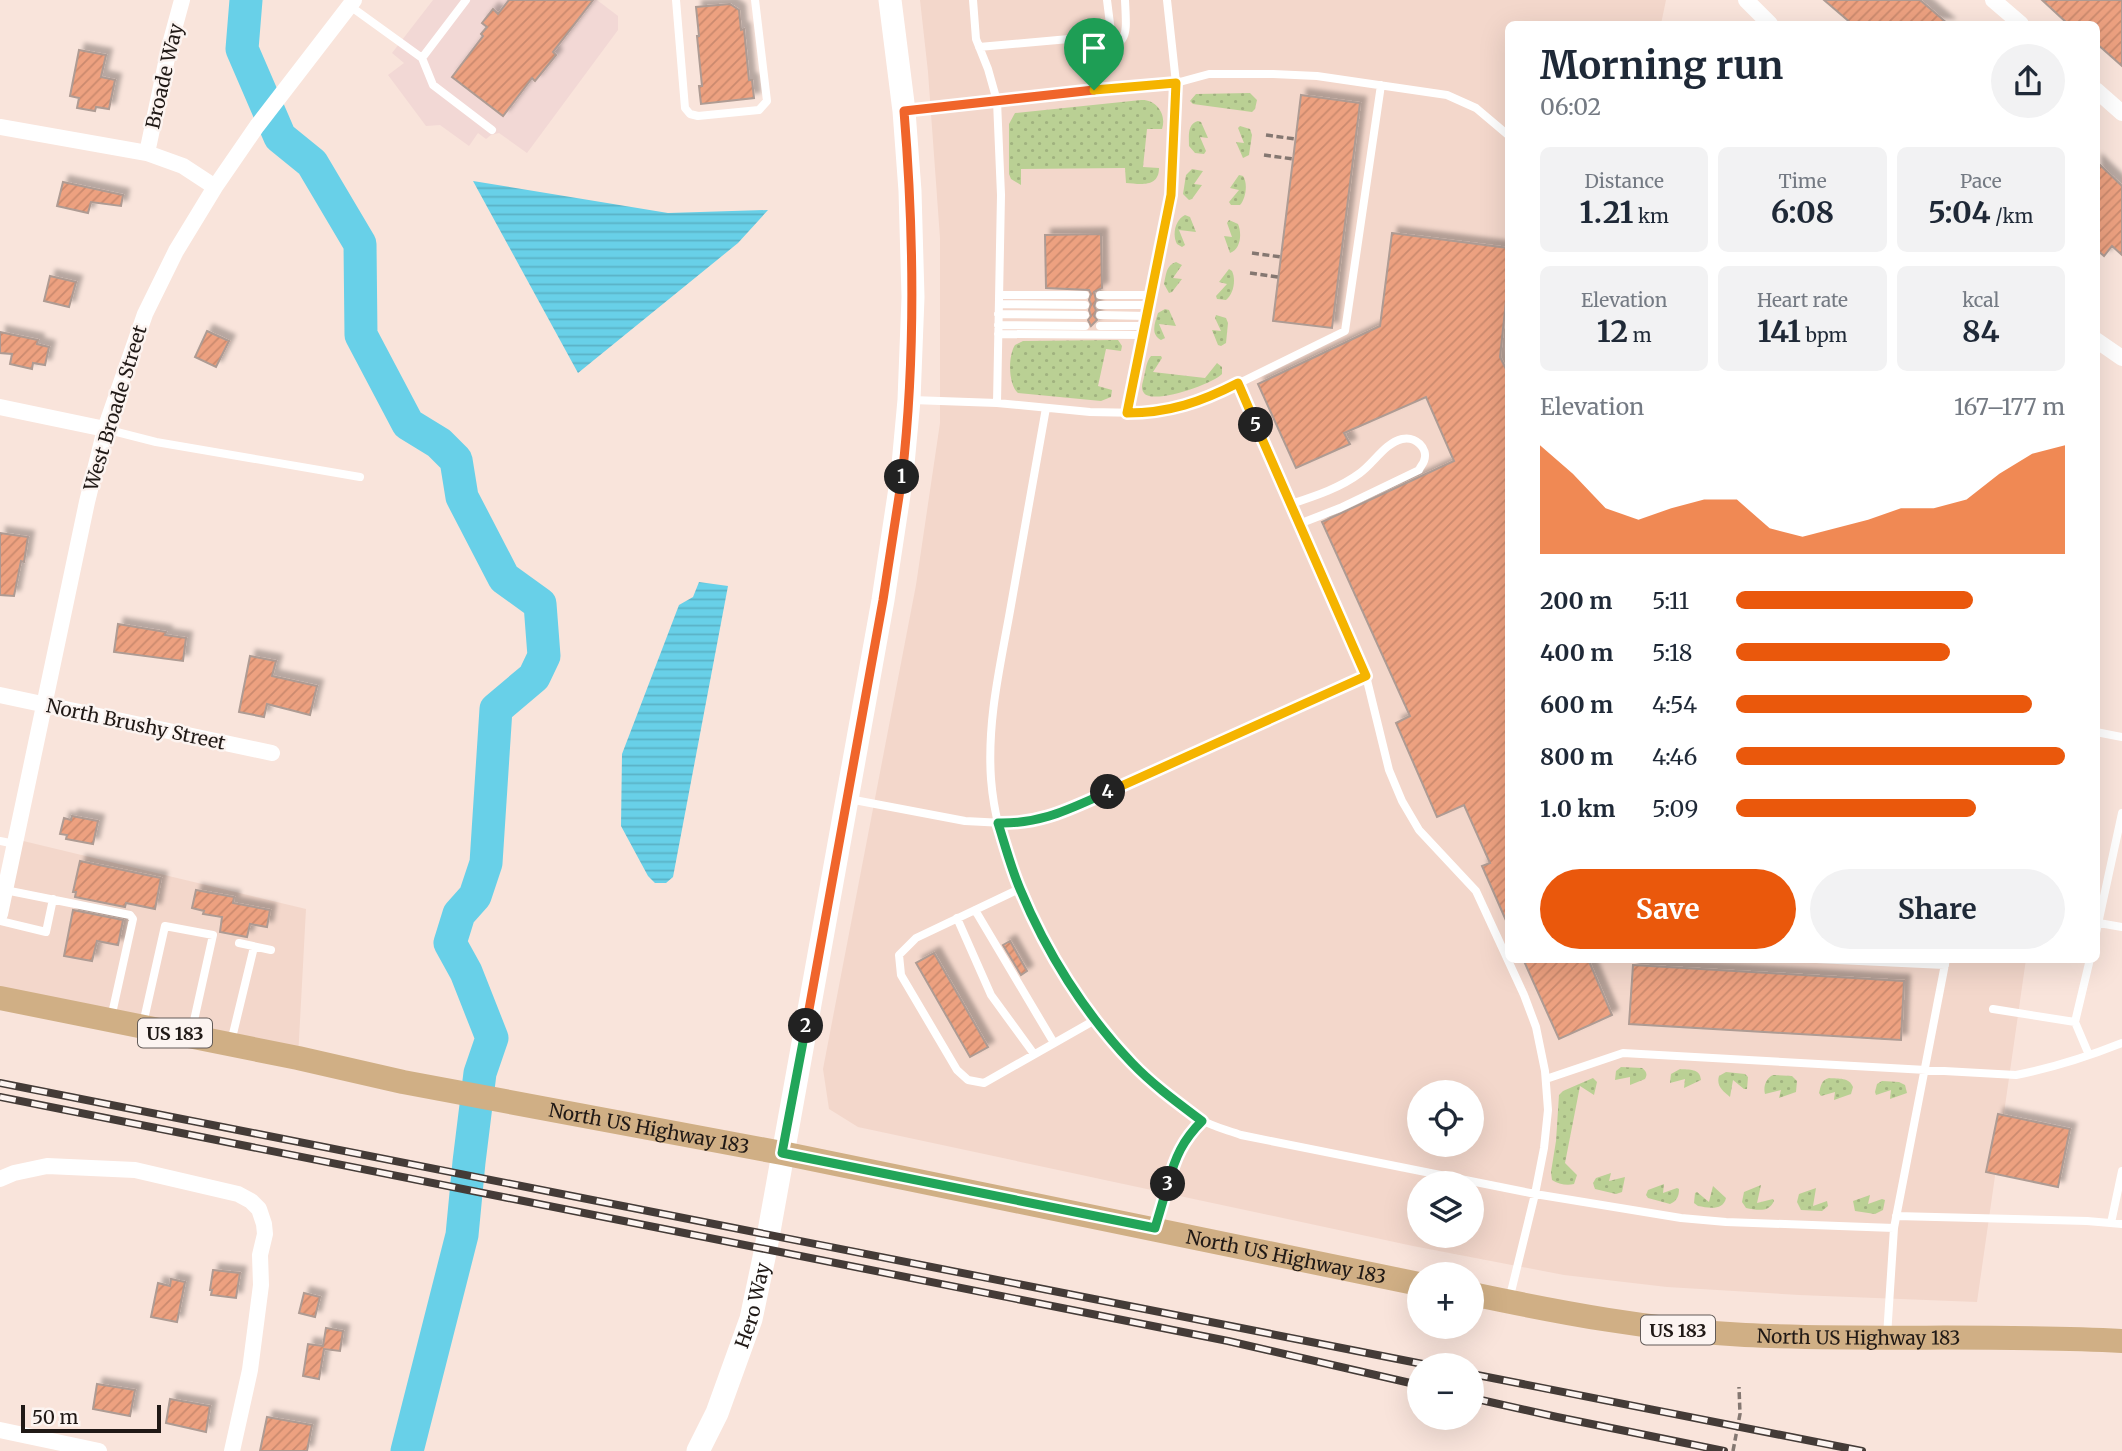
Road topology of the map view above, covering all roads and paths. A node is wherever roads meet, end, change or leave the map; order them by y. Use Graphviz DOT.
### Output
graph roads {
  1 [pos="183,0"];
  2 [pos="466,0"];
  3 [pos="676,0"];
  4 [pos="755,0"];
  5 [pos="890,0"];
  6 [pos="973,0"];
  7 [pos="1107,0"];
  8 [pos="1125,0"];
  9 [pos="1167,0"];
  10 [pos="1746,0"];
  11 [pos="1993,0"];
  12 [pos="352,3"];
  13 [pos="1767,21"];
  14 [pos="2018,21"];
  15 [pos="979,47"];
  16 [pos="1113,48"];
  17 [pos="422,58"];
  18 [pos="1090,58"];
  19 [pos="1176,83"];
  20 [pos="1381,85"];
  21 [pos="1094,90"];
  22 [pos="2100,94"];
  23 [pos="997,101"];
  24 [pos="904,111"];
  25 [pos="2122,113"];
  26 [pos="0,127"];
  27 [pos="492,130"];
  28 [pos="1505,132"];
  29 [pos="1266,135"];
  30 [pos="1295,139"];
  31 [pos="147,153"];
  32 [pos="1264,155"];
  33 [pos="1293,159"];
  34 [pos="215,187"];
  35 [pos="1252,253"];
  36 [pos="1281,257"];
  37 [pos="1250,273"];
  38 [pos="1278,277"];
  39 [pos="1085,295"];
  40 [pos="1100,295"];
  41 [pos="1152,295"];
  42 [pos="999,304"];
  43 [pos="1085,305"];
  44 [pos="1100,305"];
  45 [pos="1149,305"];
  46 [pos="1085,315"];
  47 [pos="1100,316"];
  48 [pos="1147,316"];
  49 [pos="1085,326"];
  50 [pos="1100,326"];
  51 [pos="998,330"];
  52 [pos="1144,330"];
  53 [pos="2100,343"];
  54 [pos="2121,357"];
  55 [pos="1238,383"];
  56 [pos="909,400"];
  57 [pos="997,403"];
  58 [pos="0,407"];
  59 [pos="1046,408"];
  60 [pos="1127,413"];
  61 [pos="105,429"];
  62 [pos="360,477"];
  63 [pos="1291,504"];
  64 [pos="1299,524"];
  65 [pos="1366,676"];
  66 [pos="0,695"];
  67 [pos="44,704"];
  68 [pos="2100,733"];
  69 [pos="2122,737"];
  70 [pos="272,753"];
  71 [pos="847,799"];
  72 [pos="2122,813"];
  73 [pos="998,823"];
  74 [pos="7,842"];
  75 [pos="1019,889"];
  76 [pos="5,890"];
  77 [pos="52,899"];
  78 [pos="975,910"];
  79 [pos="0,914"];
  80 [pos="957,918"];
  81 [pos="2100,918"];
  82 [pos="0,921"];
  83 [pos="2100,923"];
  84 [pos="2122,927"];
  85 [pos="239,943"];
  86 [pos="254,947"];
  87 [pos="271,950"];
  88 [pos="1505,954"];
  89 [pos="1509,963"];
  90 [pos="1946,963"];
  91 [pos="2089,963"];
  92 [pos="0,998"];
  93 [pos="1993,1009"];
  94 [pos="110,1020"];
  95 [pos="1095,1020"];
  96 [pos="2075,1022"];
  97 [pos="142,1027"];
  98 [pos="191,1036"];
  99 [pos="1054,1043"];
  100 [pos="2122,1043"];
  101 [pos="231,1045"];
  102 [pos="1034,1054"];
  103 [pos="2089,1055"];
  104 [pos="1925,1069"];
  105 [pos="1546,1079"];
  106 [pos="1202,1121"];
  107 [pos="782,1153"];
  108 [pos="2122,1171"];
  109 [pos="0,1179"];
  110 [pos="1535,1194"];
  111 [pos="1896,1216"];
  112 [pos="2111,1223"];
  113 [pos="2122,1224"];
  114 [pos="1155,1228"];
  115 [pos="1894,1228"];
  116 [pos="1407,1281"];
  117 [pos="1484,1297"];
  118 [pos="1509,1302"];
  119 [pos="1886,1339"];
  120 [pos="2122,1340"];
  121 [pos="1739,1388"];
  122 [pos="0,1430"];
  123 [pos="99,1451"];
  124 [pos="232,1451"];
  125 [pos="698,1451"];
  126 [pos="1733,1451"];
  1 -- 31 [label="street, Broade Way"];
  2 -- 17 [label="lane"];
  3 -- 4 [label="lane"];
  5 -- 24 [label="main road, Hero Way"];
  6 -- 15 [label="lane"];
  7 -- 16 [label="lane"];
  8 -- 16 [label="lane"];
  9 -- 19 [label="lane"];
  10 -- 13 [label="street"];
  11 -- 14 [label="street"];
  12 -- 17 [label="lane"];
  12 -- 34 [label="street, West Broade Street"];
  15 -- 18 [label="lane"];
  15 -- 23 [label="lane"];
  16 -- 18 [label="lane"];
  17 -- 27 [label="lane"];
  18 -- 21 [label="lane"];
  19 -- 20 [label="lane"];
  19 -- 21 [label="lane"];
  19 -- 41 [label="lane"];
  20 -- 28 [label="lane"];
  20 -- 55 [label="lane"];
  21 -- 23 [label="lane"];
  22 -- 25 [label="street"];
  23 -- 24 [label="lane"];
  23 -- 42 [label="lane"];
  24 -- 56 [label="main road, Hero Way"];
  26 -- 31 [label="street"];
  29 -- 30 [label="path"];
  31 -- 34 [label="street"];
  32 -- 33 [label="path"];
  34 -- 61 [label="street, West Broade Street"];
  35 -- 36 [label="path"];
  37 -- 38 [label="path"];
  39 -- 42 [label="lane"];
  40 -- 41 [label="lane"];
  41 -- 45 [label="lane"];
  42 -- 43 [label="lane"];
  42 -- 46 [label="lane"];
  42 -- 51 [label="lane"];
  44 -- 45 [label="lane"];
  45 -- 48 [label="lane"];
  47 -- 48 [label="lane"];
  48 -- 52 [label="lane"];
  49 -- 51 [label="lane"];
  50 -- 52 [label="lane"];
  51 -- 52 [label="lane"];
  51 -- 57 [label="lane"];
  52 -- 60 [label="lane"];
  53 -- 54 [label="street"];
  55 -- 60 [label="lane"];
  55 -- 63 [label="lane"];
  56 -- 57 [label="lane"];
  56 -- 71 [label="main road, Hero Way"];
  57 -- 59 [label="lane"];
  58 -- 61 [label="street"];
  59 -- 60 [label="lane"];
  59 -- 73 [label="lane"];
  61 -- 62 [label="lane"];
  61 -- 67 [label="street, West Broade Street"];
  63 -- 64 [label="lane"];
  63 -- 64 [label="lane"];
  64 -- 65 [label="lane"];
  65 -- 73 [label="lane"];
  65 -- 88 [label="lane"];
  66 -- 67 [label="street, North Brushy Street"];
  67 -- 70 [label="street, North Brushy Street"];
  67 -- 74 [label="street, West Broade Street"];
  68 -- 69 [label="lane"];
  71 -- 73 [label="lane"];
  71 -- 107 [label="main road, Hero Way"];
  72 -- 81 [label="lane"];
  73 -- 75 [label="lane"];
  74 -- 76 [label="street, West Broade Street"];
  75 -- 78 [label="lane"];
  75 -- 95 [label="lane"];
  76 -- 77 [label="lane"];
  76 -- 79 [label="street, West Broade Street"];
  77 -- 82 [label="lane"];
  77 -- 94 [label="lane"];
  78 -- 80 [label="lane"];
  78 -- 99 [label="lane"];
  80 -- 102 [label="lane"];
  80 -- 102 [label="lane"];
  83 -- 84 [label="lane"];
  85 -- 86 [label="lane"];
  86 -- 87 [label="lane"];
  86 -- 101 [label="lane"];
  89 -- 105 [label="lane"];
  90 -- 104 [label="lane"];
  91 -- 96 [label="lane"];
  92 -- 94 [label="main road, North US Highway 183 / US 183"];
  93 -- 96 [label="lane"];
  94 -- 97 [label="main road, North US Highway 183 / US 183"];
  95 -- 99 [label="lane"];
  95 -- 106 [label="lane"];
  96 -- 103 [label="lane"];
  97 -- 98 [label="main road, North US Highway 183 / US 183"];
  97 -- 98 [label="lane"];
  98 -- 101 [label="main road, North US Highway 183 / US 183"];
  99 -- 102 [label="lane"];
  100 -- 103 [label="lane"];
  101 -- 107 [label="main road, North US Highway 183 / US 183"];
  103 -- 104 [label="lane"];
  104 -- 105 [label="lane"];
  104 -- 111 [label="lane"];
  105 -- 110 [label="lane"];
  106 -- 110 [label="lane"];
  106 -- 114 [label="lane"];
  107 -- 114 [label="main road, North US Highway 183 / US 183"];
  107 -- 125 [label="main road, Hero Way"];
  108 -- 112 [label="lane"];
  109 -- 124 [label="street"];
  110 -- 115 [label="lane"];
  110 -- 118 [label="lane"];
  111 -- 112 [label="lane"];
  111 -- 115 [label="lane"];
  112 -- 113 [label="lane"];
  114 -- 116 [label="main road, North US Highway 183 / US 183"];
  115 -- 119 [label="lane"];
  117 -- 118 [label="main road, North US Highway 183 / US 183"];
  118 -- 119 [label="main road, North US Highway 183 / US 183"];
  119 -- 120 [label="main road, North US Highway 183 / US 183"];
  121 -- 126 [label="path"];
  122 -- 123 [label="street"];
}
